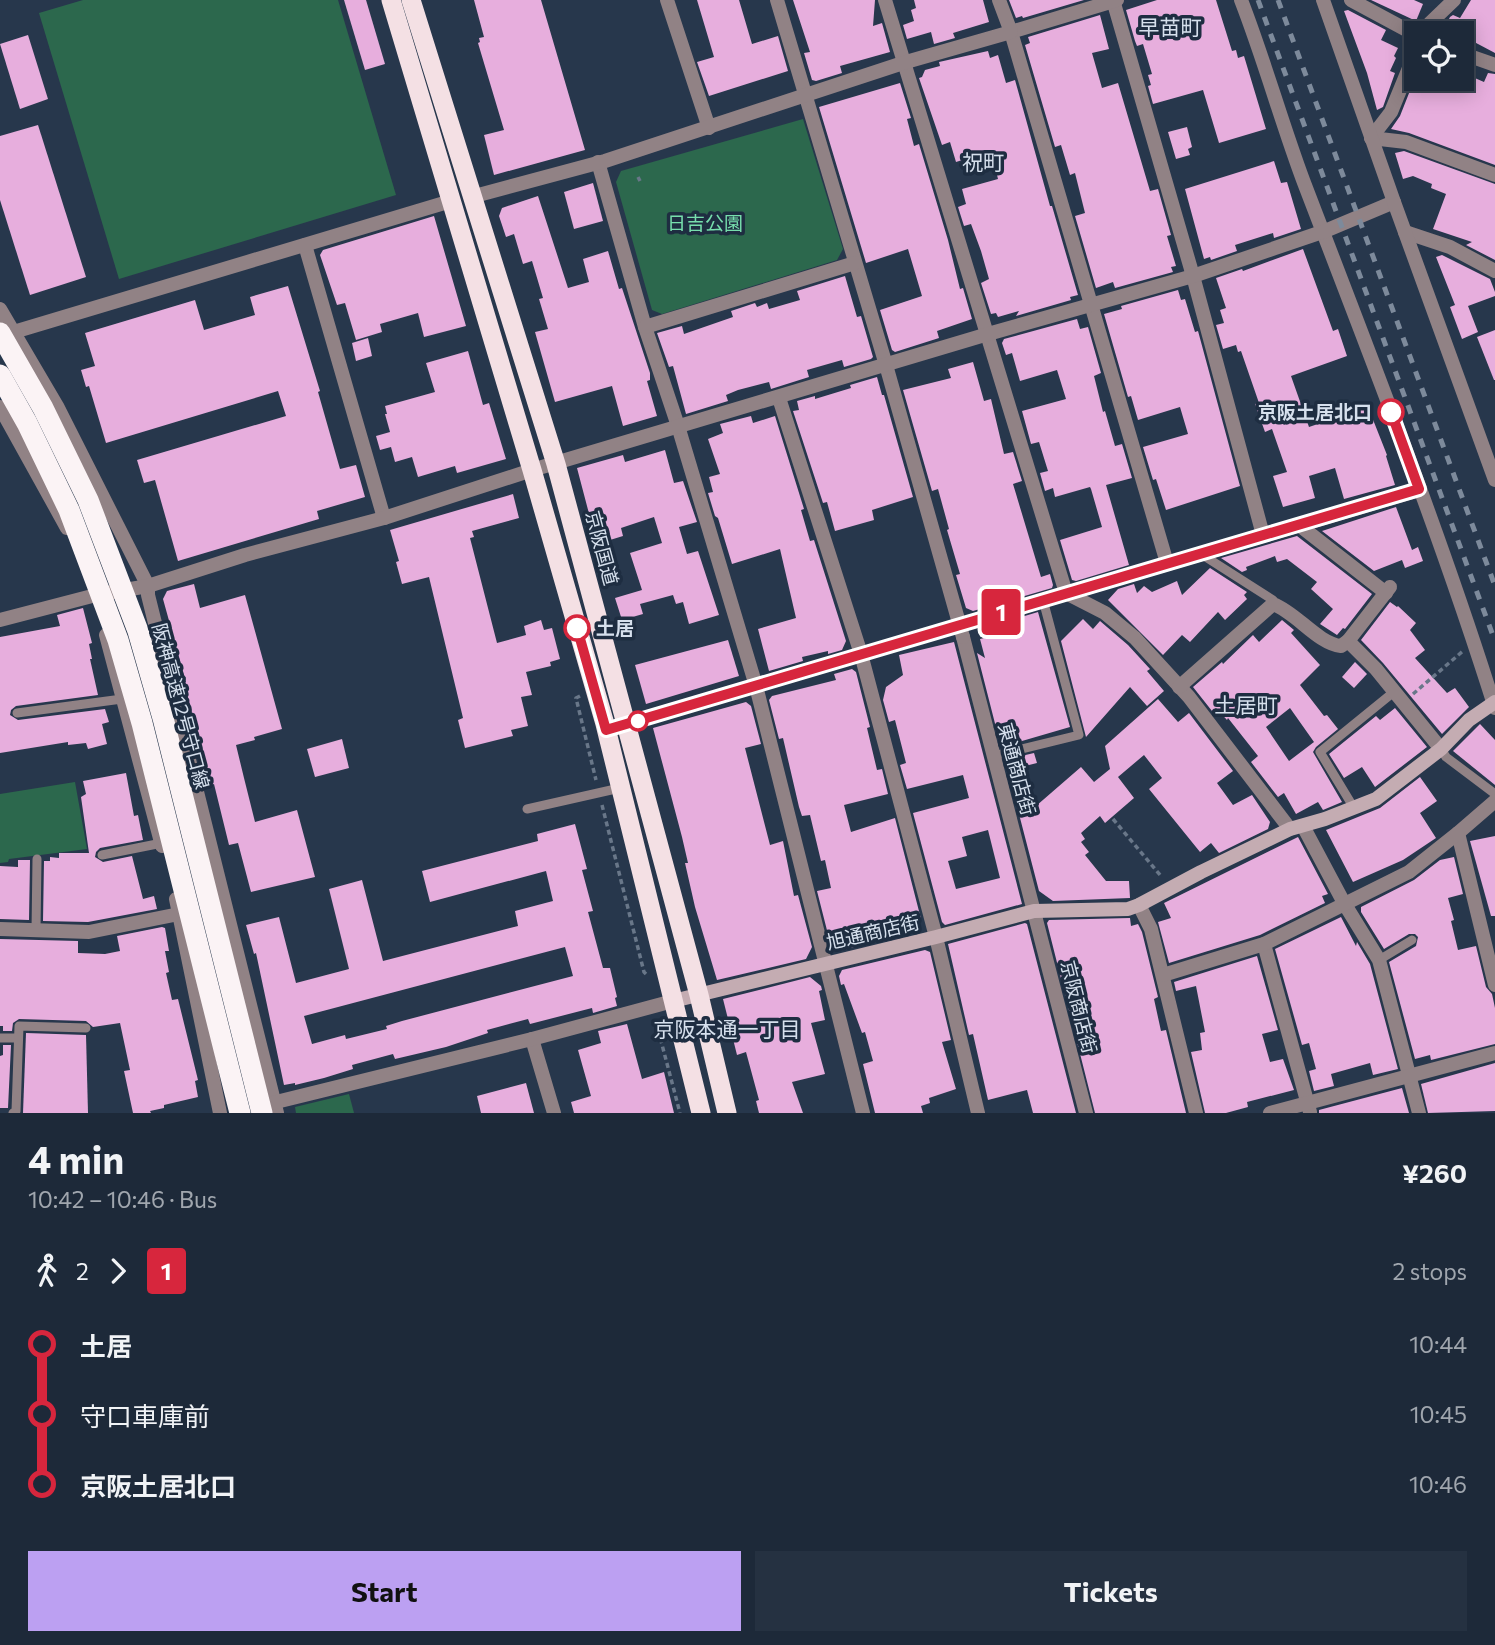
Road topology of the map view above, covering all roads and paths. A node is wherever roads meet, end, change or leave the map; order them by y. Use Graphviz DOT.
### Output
graph roads {
  1 [pos="391,0"];
  2 [pos="411,0"];
  3 [pos="667,0"];
  4 [pos="777,0"];
  5 [pos="886,0"];
  6 [pos="999,0"];
  7 [pos="1115,0"];
  8 [pos="1241,0"];
  9 [pos="1323,0"];
  10 [pos="1351,0"];
  11 [pos="1454,0"];
  12 [pos="1432,21"];
  13 [pos="1404,29"];
  14 [pos="1011,32"];
  15 [pos="1474,58"];
  16 [pos="905,62"];
  17 [pos="1495,65"];
  18 [pos="1404,80"];
  19 [pos="805,96"];
  20 [pos="709,128"];
  21 [pos="1371,138"];
  22 [pos="598,162"];
  23 [pos="1495,175"];
  24 [pos="471,197"];
  25 [pos="451,201"];
  26 [pos="1394,202"];
  27 [pos="1325,231"];
  28 [pos="1405,232"];
  29 [pos="305,245"];
  30 [pos="855,263"];
  31 [pos="1495,271"];
  32 [pos="1193,276"];
  33 [pos="1091,306"];
  34 [pos="0,309"];
  35 [pos="645,327"];
  36 [pos="4,333"];
  37 [pos="988,334"];
  38 [pos="886,366"];
  39 [pos="0,375"];
  40 [pos="779,398"];
  41 [pos="0,407"];
  42 [pos="678,426"];
  43 [pos="556,464"];
  44 [pos="532,470"];
  45 [pos="1495,480"];
  46 [pos="1419,489"];
  47 [pos="384,518"];
  48 [pos="1299,525"];
  49 [pos="1263,535"];
  50 [pos="1201,553"];
  51 [pos="1167,563"];
  52 [pos="148,586"];
  53 [pos="1066,593"];
  54 [pos="96,595"];
  55 [pos="1043,600"];
  56 [pos="1273,604"];
  57 [pos="0,620"];
  58 [pos="962,630"];
  59 [pos="1348,641"];
  60 [pos="861,654"];
  61 [pos="1469,660"];
  62 [pos="756,686"];
  63 [pos="1179,687"];
  64 [pos="580,697"];
  65 [pos="1399,697"];
  66 [pos="122,699"];
  67 [pos="1494,704"];
  68 [pos="17,713"];
  69 [pos="616,727"];
  70 [pos="1441,749"];
  71 [pos="993,756"];
  72 [pos="620,788"];
  73 [pos="599,793"];
  74 [pos="1495,794"];
  75 [pos="1495,801"];
  76 [pos="1354,808"];
  77 [pos="527,809"];
  78 [pos="1113,819"];
  79 [pos="1296,827"];
  80 [pos="1458,833"];
  81 [pos="162,844"];
  82 [pos="103,855"];
  83 [pos="37,859"];
  84 [pos="1172,888"];
  85 [pos="1344,903"];
  86 [pos="1139,905"];
  87 [pos="1034,911"];
  88 [pos="179,914"];
  89 [pos="0,929"];
  90 [pos="36,930"];
  91 [pos="936,937"];
  92 [pos="1412,940"];
  93 [pos="1264,944"];
  94 [pos="1379,960"];
  95 [pos="825,963"];
  96 [pos="1163,975"];
  97 [pos="651,979"];
  98 [pos="1495,985"];
  99 [pos="699,995"];
  100 [pos="673,1001"];
  101 [pos="662,1027"];
  102 [pos="86,1028"];
  103 [pos="0,1038"];
  104 [pos="18,1038"];
  105 [pos="532,1039"];
  106 [pos="1495,1053"];
  107 [pos="1410,1078"];
  108 [pos="1309,1108"];
  109 [pos="271,1110"];
  110 [pos="13,1113"];
  111 [pos="221,1113"];
  112 [pos="240,1113"];
  113 [pos="554,1113"];
  114 [pos="680,1113"];
  115 [pos="701,1113"];
  116 [pos="727,1113"];
  117 [pos="863,1113"];
  118 [pos="978,1113"];
  119 [pos="1086,1113"];
  120 [pos="1196,1113"];
  121 [pos="1270,1113"];
  122 [pos="1419,1113"];
  1 -- 25 [label="highway, 京阪国道"];
  2 -- 24 [label="highway, 京阪国道"];
  3 -- 20 [label="street"];
  4 -- 19 [label="street, 東通商店街"];
  5 -- 16 [label="street"];
  6 -- 14 [label="street"];
  7 -- 14 [label="street"];
  7 -- 32 [label="street"];
  8 -- 27 [label="street"];
  9 -- 21 [label="street"];
  10 -- 13 [label="street"];
  11 -- 12 [label="street"];
  14 -- 16 [label="street"];
  14 -- 33 [label="street"];
  15 -- 17 [label="street"];
  16 -- 19 [label="street"];
  16 -- 37 [label="street"];
  18 -- 21 [label="street"];
  19 -- 20 [label="street"];
  19 -- 30 [label="street, 東通商店街"];
  20 -- 22 [label="street"];
  21 -- 23 [label="street"];
  21 -- 26 [label="street"];
  22 -- 24 [label="street"];
  22 -- 35 [label="street"];
  24 -- 43 [label="highway, 京阪国道"];
  25 -- 29 [label="street"];
  25 -- 44 [label="highway, 京阪国道"];
  26 -- 27 [label="street"];
  26 -- 28 [label="street"];
  27 -- 32 [label="street"];
  27 -- 46 [label="street"];
  28 -- 31 [label="street"];
  28 -- 45 [label="street"];
  29 -- 36 [label="street"];
  29 -- 47 [label="street"];
  30 -- 35 [label="street"];
  30 -- 38 [label="street, 東通商店街"];
  32 -- 33 [label="street"];
  32 -- 49 [label="street"];
  33 -- 37 [label="street"];
  33 -- 51 [label="street"];
  34 -- 36 [label="street"];
  35 -- 42 [label="street"];
  36 -- 52 [label="street"];
  36 -- 109 [label="highway, 阪神高速12号守口線, bridge"];
  37 -- 38 [label="street"];
  37 -- 53 [label="street"];
  38 -- 40 [label="street"];
  38 -- 58 [label="street, 東通商店街"];
  39 -- 112 [label="highway, bridge"];
  40 -- 42 [label="street"];
  40 -- 60 [label="street"];
  41 -- 54 [label="street"];
  42 -- 43 [label="street"];
  42 -- 62 [label="street"];
  43 -- 44 [label="street"];
  43 -- 69 [label="highway, 京阪国道"];
  44 -- 47 [label="street"];
  44 -- 69 [label="highway, 京阪国道"];
  46 -- 48 [label="street"];
  46 -- 67 [label="street"];
  47 -- 52 [label="street"];
  48 -- 49 [label="street"];
  48 -- 59 [label="street"];
  49 -- 50 [label="street"];
  50 -- 51 [label="street"];
  50 -- 56 [label="lane"];
  51 -- 53 [label="street"];
  52 -- 54 [label="street"];
  52 -- 109 [label="street"];
  53 -- 55 [label="street"];
  53 -- 63 [label="street"];
  54 -- 57 [label="street"];
  54 -- 66 [label="street"];
  55 -- 58 [label="street"];
  55 -- 71 [label="lane"];
  56 -- 59 [label="street"];
  56 -- 63 [label="street"];
  58 -- 60 [label="street"];
  58 -- 71 [label="street, 東通商店街"];
  59 -- 65 [label="street"];
  60 -- 62 [label="street"];
  60 -- 91 [label="street"];
  61 -- 65 [label="path"];
  62 -- 69 [label="street"];
  62 -- 95 [label="street"];
  63 -- 79 [label="street"];
  64 -- 73 [label="path"];
  65 -- 70 [label="street"];
  65 -- 76 [label="lane"];
  66 -- 68 [label="lane"];
  66 -- 81 [label="street"];
  67 -- 70 [label="main road, 旭通商店街"];
  69 -- 72 [label="highway, 京阪国道"];
  69 -- 99 [label="highway, 京阪国道"];
  70 -- 74 [label="lane"];
  70 -- 76 [label="main road, 旭通商店街"];
  71 -- 87 [label="street, 東通商店街"];
  72 -- 73 [label="lane"];
  72 -- 100 [label="highway, 京阪国道"];
  73 -- 77 [label="lane"];
  73 -- 97 [label="path"];
  75 -- 80 [label="street"];
  76 -- 79 [label="main road, 旭通商店街"];
  78 -- 84 [label="path"];
  79 -- 84 [label="main road, 旭通商店街"];
  79 -- 85 [label="street"];
  80 -- 85 [label="street"];
  80 -- 98 [label="street"];
  81 -- 82 [label="lane"];
  81 -- 88 [label="street"];
  83 -- 90 [label="lane"];
  84 -- 86 [label="main road, 旭通商店街"];
  85 -- 93 [label="street"];
  85 -- 94 [label="street"];
  86 -- 87 [label="main road, 旭通商店街"];
  86 -- 96 [label="street"];
  87 -- 91 [label="main road, 旭通商店街"];
  87 -- 119 [label="street, 京阪商店街"];
  88 -- 90 [label="street"];
  88 -- 111 [label="street"];
  89 -- 90 [label="street"];
  91 -- 95 [label="main road, 旭通商店街"];
  91 -- 118 [label="street"];
  92 -- 94 [label="lane"];
  93 -- 96 [label="street"];
  93 -- 108 [label="street"];
  94 -- 107 [label="street"];
  95 -- 99 [label="main road, 旭通商店街"];
  95 -- 117 [label="street"];
  96 -- 120 [label="street"];
  99 -- 100 [label="main road, 旭通商店街"];
  99 -- 116 [label="highway, 京阪国道"];
  100 -- 105 [label="street"];
  100 -- 115 [label="highway, 京阪国道"];
  101 -- 114 [label="path"];
  102 -- 104 [label="lane"];
  103 -- 104 [label="lane"];
  104 -- 110 [label="lane"];
  105 -- 109 [label="street"];
  105 -- 113 [label="street"];
  106 -- 107 [label="street"];
  107 -- 108 [label="street"];
  107 -- 122 [label="street"];
  108 -- 121 [label="street"];
  109 -- 111 [label="street"];
}
